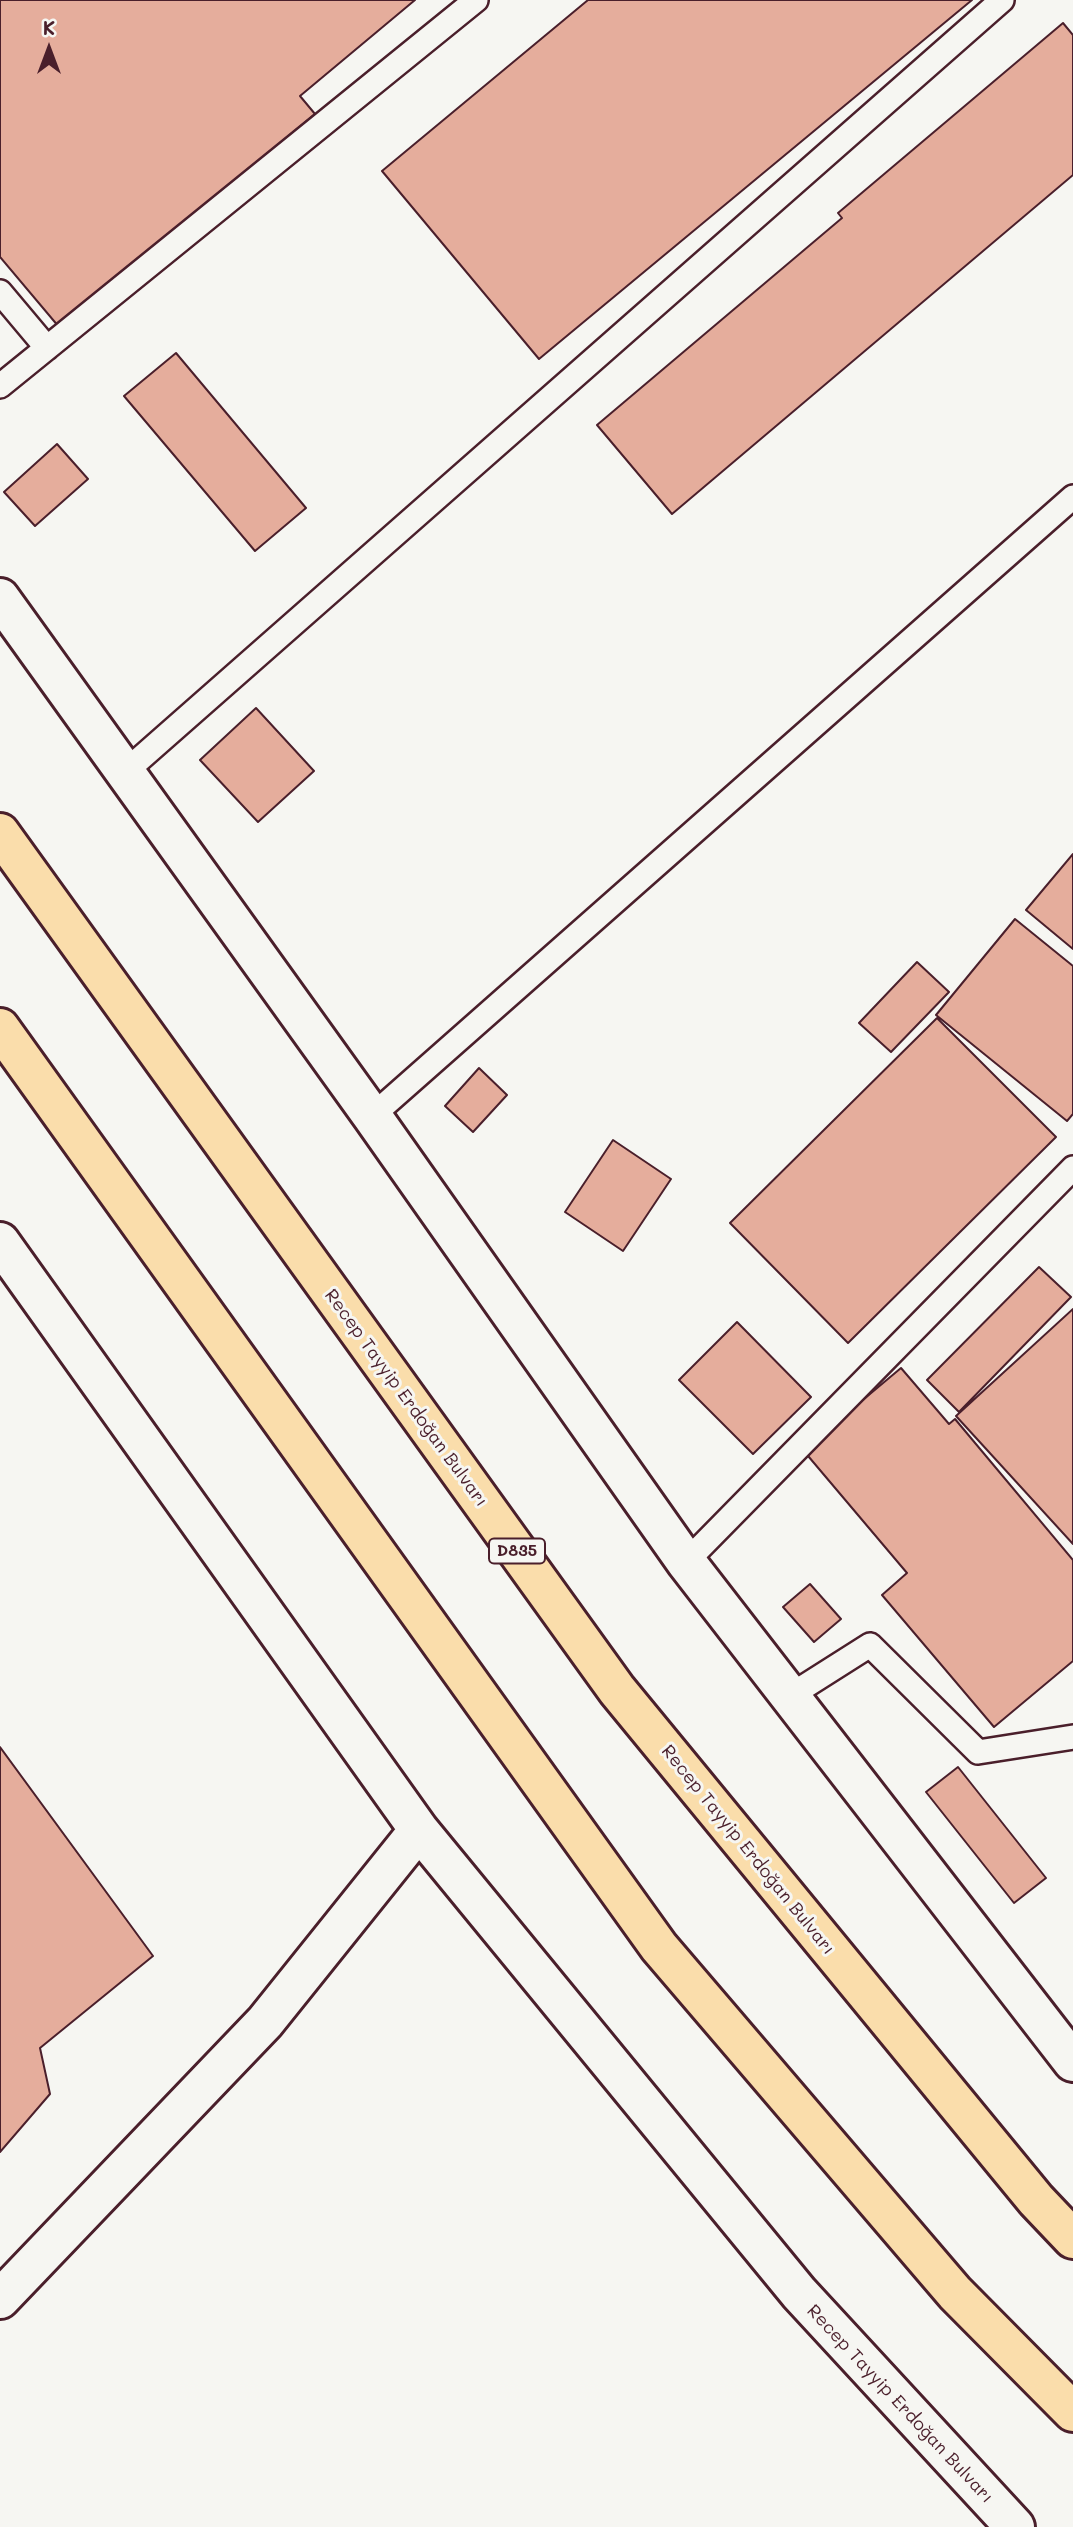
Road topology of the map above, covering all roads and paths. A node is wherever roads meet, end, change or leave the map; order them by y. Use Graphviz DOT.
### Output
graph roads {
  1 [pos="476,0"];
  2 [pos="1002,0"];
  3 [pos="0,292"];
  4 [pos="47,348"];
  5 [pos="0,386"];
  6 [pos="1073,497"];
  7 [pos="0,598"];
  8 [pos="125,772"];
  9 [pos="0,833"];
  10 [pos="0,1028"];
  11 [pos="372,1116"];
  12 [pos="1073,1168"];
  13 [pos="0,1242"];
  14 [pos="685,1562"];
  15 [pos="788,1697"];
  16 [pos="1073,1737"];
  17 [pos="419,1830"];
  18 [pos="1073,2062"];
  19 [pos="1073,2239"];
  20 [pos="0,2299"];
  21 [pos="1073,2412"];
  22 [pos="1015,2527"];
  1 -- 4 [label="lane"];
  2 -- 8 [label="lane"];
  3 -- 4 [label="lane"];
  4 -- 5 [label="lane"];
  6 -- 11 [label="lane"];
  7 -- 8 [label="street"];
  8 -- 11 [label="street"];
  9 -- 19 [label="highway, Recep Tayyip Erdoğan Bulvarı / D835"];
  10 -- 21 [label="highway"];
  11 -- 14 [label="street"];
  12 -- 14 [label="lane"];
  13 -- 17 [label="street, Recep Tayyip Erdoğan Bulvarı"];
  14 -- 15 [label="street"];
  15 -- 16 [label="lane"];
  15 -- 18 [label="street"];
  17 -- 20 [label="street"];
  17 -- 22 [label="street, Recep Tayyip Erdoğan Bulvarı"];
}
